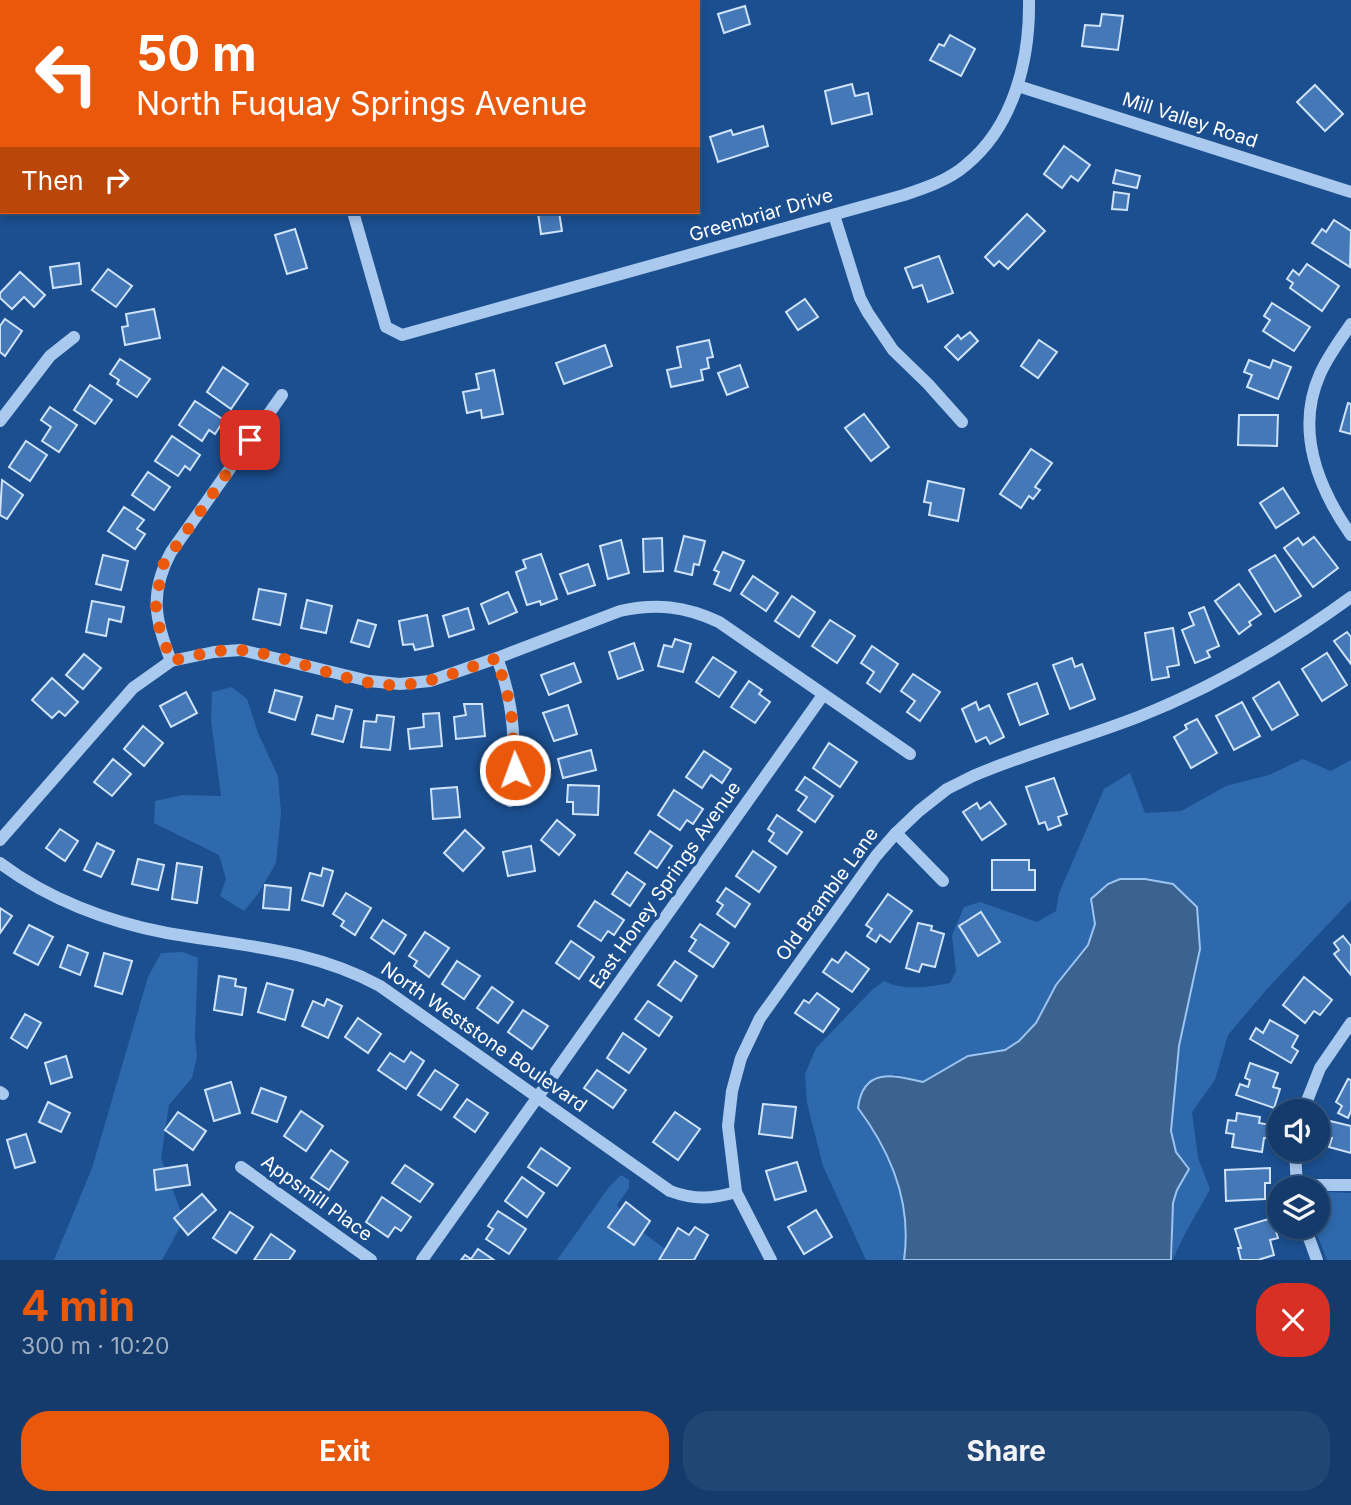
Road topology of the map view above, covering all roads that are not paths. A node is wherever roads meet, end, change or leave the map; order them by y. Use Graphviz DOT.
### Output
graph roads {
  1 [pos="1029,0"];
  2 [pos="1018,86"];
  3 [pos="1351,192"];
  4 [pos="355,214"];
  5 [pos="834,215"];
  6 [pos="1351,324"];
  7 [pos="74,337"];
  8 [pos="282,395"];
  9 [pos="0,421"];
  10 [pos="962,422"];
  11 [pos="1351,535"];
  12 [pos="1351,597"];
  13 [pos="497,658"];
  14 [pos="171,661"];
  15 [pos="822,695"];
  16 [pos="910,754"];
  17 [pos="510,801"];
  18 [pos="895,833"];
  19 [pos="0,841"];
  20 [pos="0,863"];
  21 [pos="943,881"];
  22 [pos="1351,1023"];
  23 [pos="538,1097"];
  24 [pos="1308,1099"];
  25 [pos="241,1167"];
  26 [pos="1351,1185"];
  27 [pos="1330,1186"];
  28 [pos="736,1192"];
  29 [pos="1309,1239"];
  30 [pos="371,1260"];
  31 [pos="422,1260"];
  32 [pos="771,1260"];
  33 [pos="1317,1260"];
  1 -- 2 [label="street, Greenbriar Drive"];
  2 -- 3 [label="street, Mill Valley Road"];
  2 -- 5 [label="street, Greenbriar Drive"];
  4 -- 5 [label="street, Greenbriar Drive"];
  5 -- 10 [label="street"];
  6 -- 11 [label="street"];
  7 -- 9 [label="street"];
  8 -- 14 [label="street"];
  12 -- 18 [label="street, Old Bramble Lane"];
  13 -- 14 [label="street"];
  13 -- 15 [label="street"];
  13 -- 17 [label="street"];
  14 -- 19 [label="street"];
  15 -- 16 [label="street"];
  15 -- 23 [label="street, East Honey Springs Avenue"];
  18 -- 21 [label="street"];
  18 -- 28 [label="street, Old Bramble Lane"];
  20 -- 23 [label="street, North Weststone Boulevard"];
  22 -- 24 [label="street"];
  23 -- 28 [label="street, North Weststone Boulevard"];
  23 -- 31 [label="street, East Honey Springs Avenue"];
  25 -- 30 [label="street, Appsmill Place"];
  26 -- 27 [label="street"];
  28 -- 32 [label="street, Old Bramble Lane"];
  29 -- 33 [label="street"];
}
